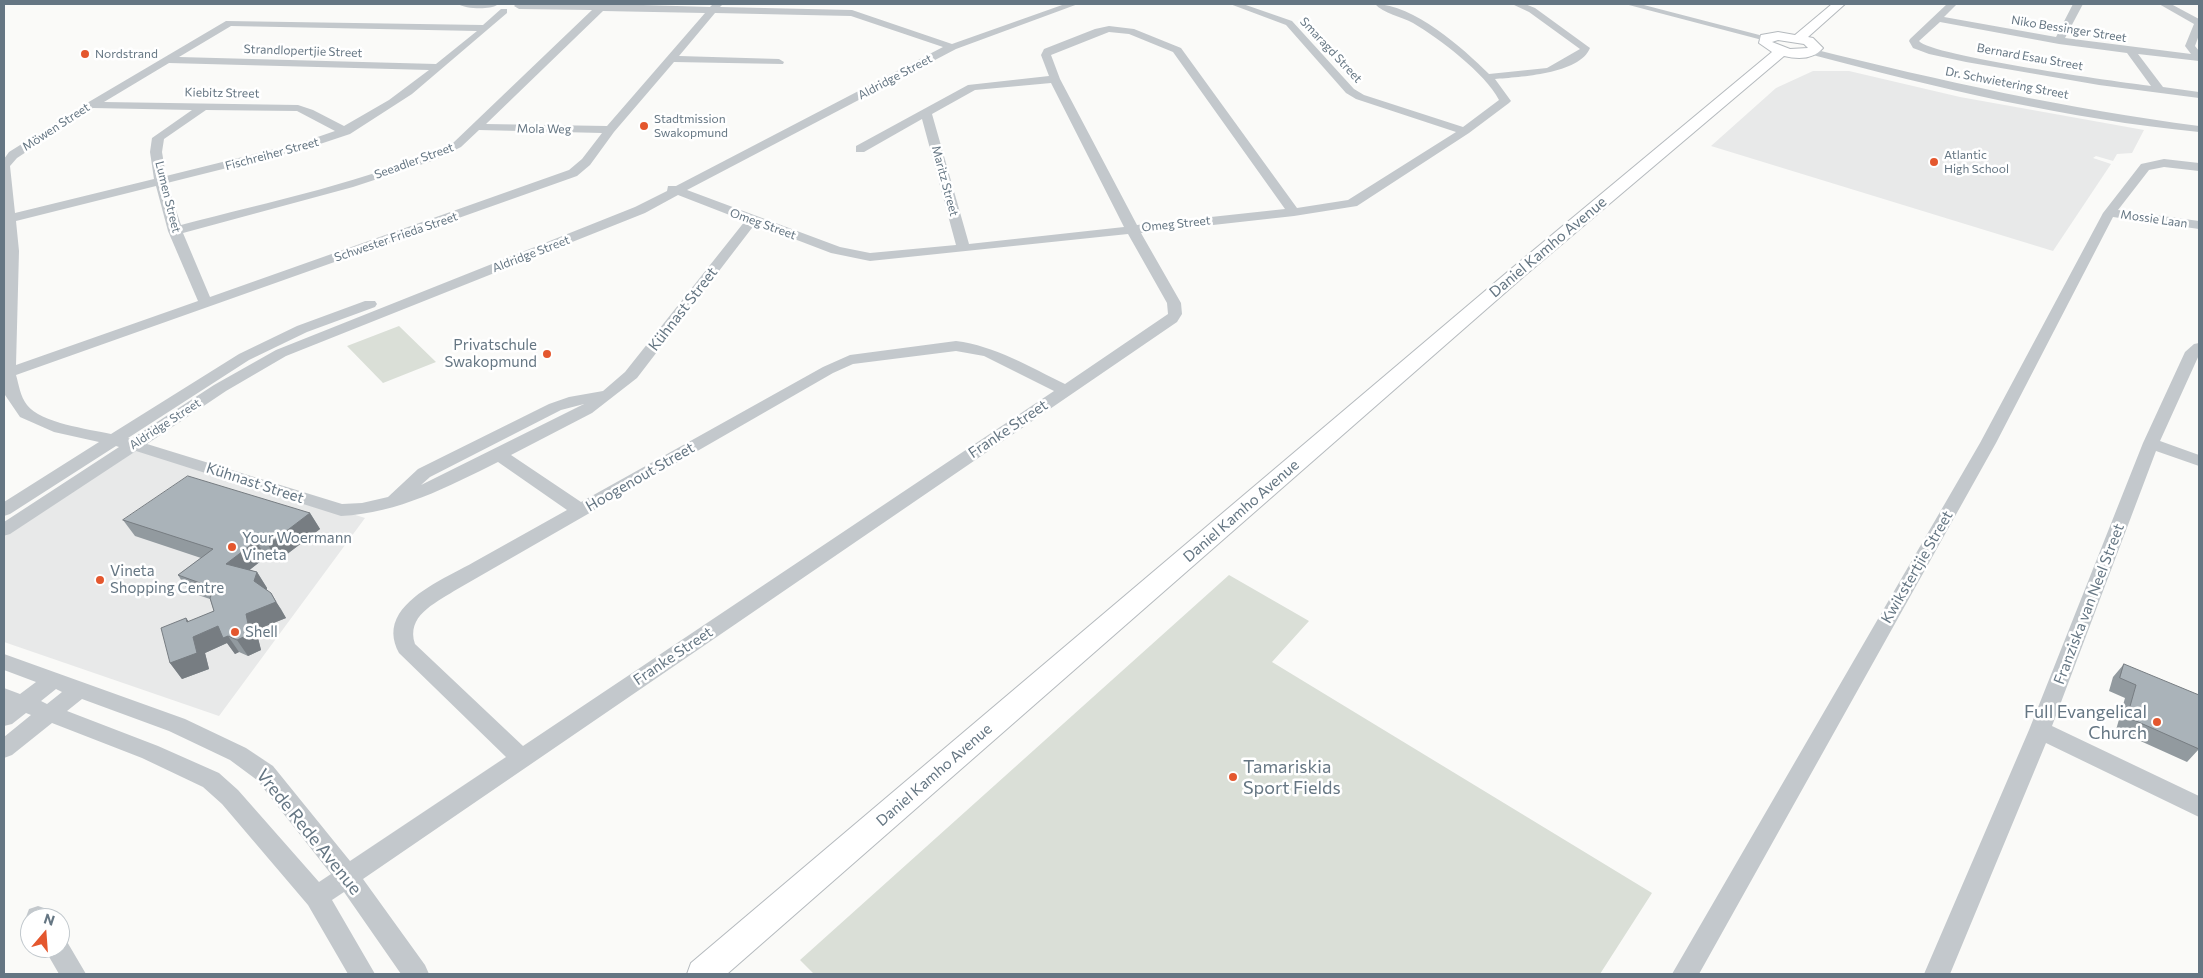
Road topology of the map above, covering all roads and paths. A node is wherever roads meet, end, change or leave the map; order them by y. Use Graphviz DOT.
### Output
graph roads {
  1 [pos="463,4"];
  2 [pos="1052,4"];
  3 [pos="1074,4"];
  4 [pos="1235,4"];
  5 [pos="1380,4"];
  6 [pos="1517,4"];
  7 [pos="1630,4"];
  8 [pos="1839,4"];
  9 [pos="1952,4"];
  10 [pos="2078,4"];
  11 [pos="2164,4"];
  12 [pos="519,5"];
  13 [pos="601,6"];
  14 [pos="714,7"];
  15 [pos="496,8"];
  16 [pos="1936,18"];
  17 [pos="482,28"];
  18 [pos="2059,41"];
  19 [pos="1782,42"];
  20 [pos="945,45"];
  21 [pos="2131,51"];
  22 [pos="1813,52"];
  23 [pos="2199,57"];
  24 [pos="670,59"];
  25 [pos="166,60"];
  26 [pos="779,62"];
  27 [pos="433,67"];
  28 [pos="1486,77"];
  29 [pos="1055,79"];
  30 [pos="2160,91"];
  31 [pos="2199,95"];
  32 [pos="92,105"];
  33 [pos="203,107"];
  34 [pos="926,113"];
  35 [pos="478,128"];
  36 [pos="2199,129"];
  37 [pos="343,130"];
  38 [pos="610,130"];
  39 [pos="1465,131"];
  40 [pos="860,149"];
  41 [pos="2199,167"];
  42 [pos="161,180"];
  43 [pos="672,189"];
  44 [pos="1294,212"];
  45 [pos="2109,213"];
  46 [pos="6,217"];
  47 [pos="752,220"];
  48 [pos="2199,225"];
  49 [pos="1132,229"];
  50 [pos="175,231"];
  51 [pos="543,244"];
  52 [pos="963,248"];
  53 [pos="8,252"];
  54 [pos="206,304"];
  55 [pos="2199,347"];
  56 [pos="8,374"];
  57 [pos="1066,390"];
  58 [pos="610,395"];
  59 [pos="114,440"];
  60 [pos="2151,443"];
  61 [pos="134,445"];
  62 [pos="498,454"];
  63 [pos="2199,460"];
  64 [pos="396,500"];
  65 [pos="4,510"];
  66 [pos="581,511"];
  67 [pos="4,530"];
  68 [pos="4,662"];
  69 [pos="53,680"];
  70 [pos="79,690"];
  71 [pos="13,700"];
  72 [pos="49,714"];
  73 [pos="4,718"];
  74 [pos="2040,730"];
  75 [pos="4,749"];
  76 [pos="522,759"];
  77 [pos="2199,807"];
  78 [pos="347,876"];
  79 [pos="317,897"];
  80 [pos="63,958"];
  81 [pos="73,974"];
  82 [pos="362,974"];
  83 [pos="416,974"];
  84 [pos="703,974"];
  85 [pos="1685,974"];
  86 [pos="1937,974"];
  1 -- 15 [label="street"];
  2 -- 20 [label="street, Aldridge Street"];
  3 -- 20 [label="street, Aldridge Street"];
  4 -- 39 [label="street, Smaragd Street"];
  5 -- 28 [label="street, Omeg Street"];
  6 -- 28 [label="street"];
  7 -- 19 [label="street"];
  8 -- 19 [label="main road, Daniel Kamho Avenue"];
  9 -- 16 [label="street, Bernard Esau Street"];
  10 -- 18 [label="street"];
  11 -- 23 [label="street"];
  12 -- 13 [label="street"];
  12 -- 15 [label="street"];
  13 -- 14 [label="street"];
  13 -- 35 [label="street, Seeadler Street"];
  14 -- 20 [label="street"];
  14 -- 24 [label="street, Schwester Frieda Street"];
  15 -- 17 [label="street, Fischreiher Street"];
  16 -- 18 [label="street, Niko Bessinger Street"];
  16 -- 30 [label="street, Bernard Esau Street"];
  17 -- 25 [label="street, Möwen Street"];
  17 -- 27 [label="street, Fischreiher Street"];
  18 -- 21 [label="street, Niko Bessinger Street"];
  19 -- 22 [label="main road"];
  19 -- 22 [label="main road"];
  19 -- 84 [label="main road, Daniel Kamho Avenue"];
  20 -- 43 [label="street, Aldridge Street"];
  21 -- 23 [label="street, Niko Bessinger Street"];
  21 -- 30 [label="street"];
  22 -- 36 [label="street, Dr. Schwietering Street"];
  24 -- 26 [label="street"];
  24 -- 38 [label="street, Schwester Frieda Street"];
  25 -- 27 [label="street, Strandlopertjie Street"];
  25 -- 32 [label="street, Möwen Street"];
  27 -- 37 [label="street, Fischreiher Street"];
  28 -- 39 [label="street, Omeg Street"];
  29 -- 34 [label="street"];
  29 -- 44 [label="street, Franke Street"];
  29 -- 49 [label="street, Franke Street"];
  30 -- 31 [label="street, Bernard Esau Street"];
  32 -- 33 [label="street, Kiebitz Street"];
  32 -- 46 [label="street, Möwen Street"];
  33 -- 37 [label="street, Kiebitz Street"];
  33 -- 42 [label="street, Lumen Street"];
  34 -- 40 [label="street"];
  34 -- 52 [label="street, Maritz Street"];
  35 -- 38 [label="street, Mola Weg"];
  35 -- 50 [label="street, Seeadler Street"];
  37 -- 42 [label="street, Fischreiher Street"];
  38 -- 54 [label="street, Schwester Frieda Street"];
  39 -- 44 [label="street, Omeg Street"];
  41 -- 45 [label="street, Kwikstertjie Street"];
  42 -- 46 [label="street, Fischreiher Street"];
  42 -- 50 [label="street, Lumen Street"];
  43 -- 47 [label="street, Omeg Street"];
  43 -- 51 [label="street, Aldridge Street"];
  44 -- 49 [label="street, Omeg Street"];
  45 -- 48 [label="street, Mossie Laan"];
  45 -- 85 [label="street, Kwikstertjie Street"];
  46 -- 53 [label="street, Möwen Street"];
  47 -- 52 [label="street, Omeg Street"];
  47 -- 58 [label="street, Kühnast Street"];
  49 -- 52 [label="street, Omeg Street"];
  49 -- 57 [label="street, Franke Street"];
  50 -- 54 [label="street, Lumen Street"];
  51 -- 59 [label="street, Aldridge Street"];
  51 -- 61 [label="street, Aldridge Street"];
  53 -- 56 [label="street, Möwen Street"];
  54 -- 56 [label="street, Schwester Frieda Street"];
  55 -- 60 [label="street, Franziska van Neel Street"];
  56 -- 59 [label="street, Möwen Street"];
  57 -- 66 [label="street, Hoogenout Street"];
  57 -- 76 [label="street, Franke Street"];
  58 -- 62 [label="street, Kühnast Street"];
  58 -- 64 [label="street"];
  59 -- 61 [label="street, Kühnast Street"];
  59 -- 65 [label="street, Aldridge Street"];
  60 -- 63 [label="street"];
  60 -- 74 [label="street, Franziska van Neel Street"];
  61 -- 64 [label="street, Kühnast Street"];
  61 -- 67 [label="street, Aldridge Street"];
  62 -- 64 [label="street, Kühnast Street"];
  62 -- 66 [label="street"];
  66 -- 76 [label="street, Hoogenout Street"];
  68 -- 69 [label="street, Vrede Rede Avenue"];
  69 -- 70 [label="street, Vrede Rede Avenue"];
  69 -- 71 [label="street"];
  70 -- 72 [label="street"];
  70 -- 78 [label="street, Vrede Rede Avenue"];
  71 -- 72 [label="street"];
  71 -- 73 [label="street"];
  72 -- 75 [label="street"];
  72 -- 79 [label="street"];
  74 -- 77 [label="street"];
  74 -- 86 [label="street, Franziska van Neel Street"];
  76 -- 78 [label="street, Franke Street"];
  78 -- 79 [label="street, Franke Street"];
  78 -- 83 [label="street, Vrede Rede Avenue"];
  79 -- 82 [label="street"];
  80 -- 81 [label="street"];
}
